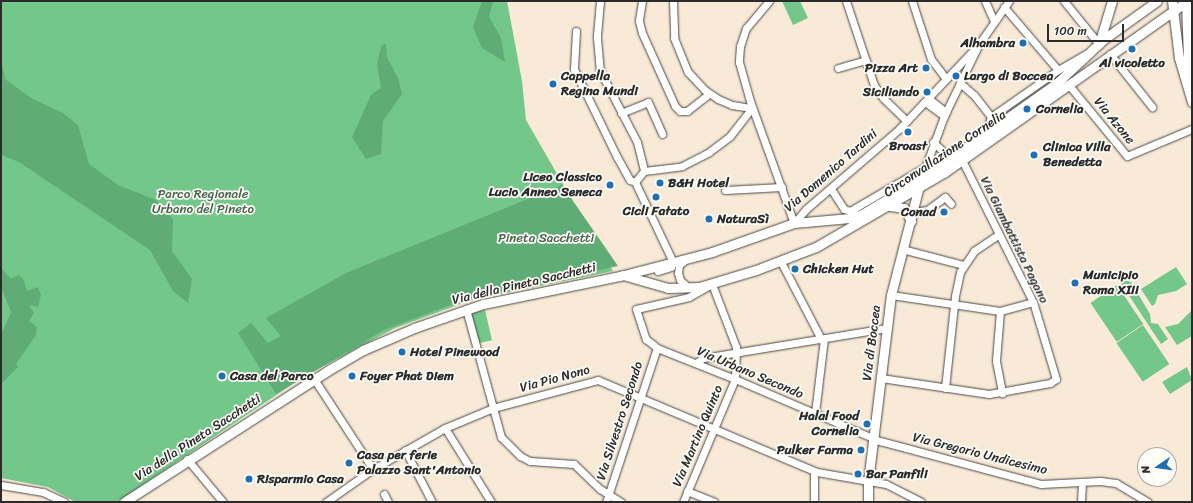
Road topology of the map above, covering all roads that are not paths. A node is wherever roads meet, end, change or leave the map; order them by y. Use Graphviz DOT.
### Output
graph roads {
  1 [pos="600,1"];
  2 [pos="642,1"];
  3 [pos="672,1"];
  4 [pos="769,1"];
  5 [pos="846,1"];
  6 [pos="912,1"];
  7 [pos="985,1"];
  8 [pos="1064,1"];
  9 [pos="1112,1"];
  10 [pos="1157,1"];
  11 [pos="1176,1"];
  12 [pos="1187,1"];
  13 [pos="1007,4"];
  14 [pos="1173,6"];
  15 [pos="994,21"];
  16 [pos="576,31"];
  17 [pos="1192,37"];
  18 [pos="979,44"];
  19 [pos="1099,44"];
  20 [pos="1119,48"];
  21 [pos="1090,52"];
  22 [pos="1188,52"];
  23 [pos="1110,54"];
  24 [pos="866,60"];
  25 [pos="838,68"];
  26 [pos="1058,70"];
  27 [pos="946,79"];
  28 [pos="1192,82"];
  29 [pos="960,83"];
  30 [pos="1068,84"];
  31 [pos="709,94"];
  32 [pos="927,100"];
  33 [pos="1192,102"];
  34 [pos="1152,107"];
  35 [pos="752,108"];
  36 [pos="621,113"];
  37 [pos="945,114"];
  38 [pos="991,117"];
  39 [pos="907,121"];
  40 [pos="1192,129"];
  41 [pos="662,134"];
  42 [pos="985,134"];
  43 [pos="933,142"];
  44 [pos="959,157"];
  45 [pos="925,167"];
  46 [pos="644,171"];
  47 [pos="920,179"];
  48 [pos="635,182"];
  49 [pos="782,187"];
  50 [pos="831,188"];
  51 [pos="918,189"];
  52 [pos="725,190"];
  53 [pos="951,204"];
  54 [pos="890,206"];
  55 [pos="912,216"];
  56 [pos="794,223"];
  57 [pos="999,234"];
  58 [pos="902,249"];
  59 [pos="688,258"];
  60 [pos="673,262"];
  61 [pos="781,262"];
  62 [pos="963,265"];
  63 [pos="621,275"];
  64 [pos="632,277"];
  65 [pos="712,284"];
  66 [pos="689,288"];
  67 [pos="891,295"];
  68 [pos="1033,302"];
  69 [pos="954,305"];
  70 [pos="466,309"];
  71 [pos="636,310"];
  72 [pos="1000,311"];
  73 [pos="887,328"];
  74 [pos="823,339"];
  75 [pos="657,348"];
  76 [pos="737,352"];
  77 [pos="696,363"];
  78 [pos="881,378"];
  79 [pos="314,379"];
  80 [pos="734,379"];
  81 [pos="945,388"];
  82 [pos="1002,393"];
  83 [pos="640,398"];
  84 [pos="493,408"];
  85 [pos="815,413"];
  86 [pos="445,428"];
  87 [pos="713,429"];
  88 [pos="874,439"];
  89 [pos="405,450"];
  90 [pos="187,459"];
  91 [pos="373,469"];
  92 [pos="814,471"];
  93 [pos="868,482"];
  94 [pos="1082,482"];
  95 [pos="1,485"];
  96 [pos="687,491"];
  97 [pos="384,494"];
  98 [pos="608,494"];
  99 [pos="64,502"];
  100 [pos="124,502"];
  101 [pos="223,502"];
  102 [pos="326,502"];
  103 [pos="388,502"];
  104 [pos="432,502"];
  105 [pos="492,502"];
  106 [pos="606,502"];
  107 [pos="621,502"];
  108 [pos="683,502"];
  109 [pos="714,502"];
  110 [pos="814,502"];
  111 [pos="868,502"];
  112 [pos="921,502"];
  113 [pos="1081,502"];
  114 [pos="1148,502"];
  1 -- 36 [label="street"];
  2 -- 31 [label="street"];
  3 -- 31 [label="street"];
  4 -- 35 [label="street"];
  5 -- 24 [label="street"];
  6 -- 27 [label="street"];
  7 -- 15 [label="street"];
  8 -- 19 [label="street"];
  9 -- 19 [label="main road"];
  10 -- 19 [label="main road, Circonvallazione Cornelia"];
  11 -- 14 [label="main road"];
  12 -- 14 [label="main road, Circonvallazione Cornelia"];
  12 -- 22 [label="main road"];
  13 -- 15 [label="street"];
  13 -- 26 [label="street"];
  14 -- 20 [label="main road, Circonvallazione Cornelia"];
  14 -- 33 [label="main road"];
  15 -- 18 [label="street"];
  16 -- 48 [label="street"];
  17 -- 22 [label="main road"];
  18 -- 27 [label="street"];
  18 -- 29 [label="street"];
  19 -- 20 [label="main road"];
  19 -- 21 [label="main road, Circonvallazione Cornelia"];
  20 -- 23 [label="main road, Circonvallazione Cornelia"];
  21 -- 26 [label="street, Circonvallazione Cornelia"];
  21 -- 42 [label="main road, Circonvallazione Cornelia"];
  22 -- 28 [label="main road"];
  23 -- 30 [label="main road, Circonvallazione Cornelia"];
  23 -- 34 [label="street"];
  24 -- 25 [label="street"];
  24 -- 39 [label="street"];
  26 -- 38 [label="street, Circonvallazione Cornelia"];
  27 -- 32 [label="street"];
  29 -- 37 [label="street"];
  29 -- 38 [label="street"];
  30 -- 40 [label="street, Via Azone"];
  30 -- 44 [label="main road, Circonvallazione Cornelia"];
  31 -- 35 [label="street"];
  32 -- 37 [label="street"];
  32 -- 39 [label="street, Via Domenico Tardini"];
  35 -- 46 [label="street"];
  35 -- 49 [label="street"];
  36 -- 41 [label="street"];
  36 -- 46 [label="street"];
  37 -- 43 [label="street"];
  38 -- 42 [label="street, Circonvallazione Cornelia"];
  39 -- 50 [label="street, Via Domenico Tardini"];
  42 -- 44 [label="main road, Circonvallazione Cornelia"];
  43 -- 44 [label="street"];
  43 -- 45 [label="street"];
  44 -- 47 [label="main road, Circonvallazione Cornelia"];
  44 -- 51 [label="main road, Circonvallazione Cornelia"];
  44 -- 57 [label="street, Via Giambattista Pagano"];
  45 -- 47 [label="street"];
  45 -- 50 [label="street, Circonvallazione Cornelia"];
  46 -- 48 [label="street"];
  47 -- 51 [label="main road, Via di Boccea"];
  47 -- 56 [label="main road, Circonvallazione Cornelia"];
  48 -- 60 [label="street"];
  49 -- 52 [label="street"];
  49 -- 56 [label="street"];
  50 -- 56 [label="street, Via Domenico Tardini"];
  51 -- 54 [label="main road, Circonvallazione Cornelia"];
  51 -- 55 [label="main road, Via di Boccea"];
  53 -- 55 [label="street"];
  54 -- 55 [label="main road"];
  54 -- 61 [label="main road, Circonvallazione Cornelia"];
  55 -- 58 [label="main road, Via di Boccea"];
  56 -- 59 [label="main road, Via Domenico Tardini"];
  57 -- 62 [label="street"];
  57 -- 68 [label="street, Via Giambattista Pagano"];
  58 -- 62 [label="street"];
  58 -- 67 [label="main road, Via di Boccea"];
  59 -- 60 [label="main road, Via Domenico Tardini"];
  59 -- 66 [label="street"];
  60 -- 63 [label="main road, Via Domenico Tardini"];
  60 -- 64 [label="street, Via Domenico Tardini"];
  61 -- 65 [label="main road, Circonvallazione Cornelia"];
  61 -- 74 [label="street"];
  62 -- 69 [label="street"];
  63 -- 64 [label="main road, Circonvallazione Cornelia"];
  63 -- 70 [label="main road, Via della Pineta Sacchetti"];
  64 -- 66 [label="main road, Circonvallazione Cornelia"];
  65 -- 66 [label="main road, Circonvallazione Cornelia"];
  65 -- 71 [label="street, Circonvallazione Cornelia"];
  65 -- 76 [label="street"];
  67 -- 69 [label="street"];
  67 -- 73 [label="main road, Via di Boccea"];
  68 -- 72 [label="street"];
  68 -- 82 [label="street, Via Giambattista Pagano"];
  69 -- 72 [label="street"];
  69 -- 81 [label="street"];
  70 -- 79 [label="main road, Via della Pineta Sacchetti"];
  70 -- 84 [label="street"];
  71 -- 75 [label="street, Via Urbano Secondo"];
  72 -- 82 [label="street"];
  73 -- 74 [label="street"];
  73 -- 78 [label="main road, Via di Boccea"];
  74 -- 76 [label="street"];
  74 -- 85 [label="street"];
  75 -- 77 [label="street, Via Urbano Secondo"];
  75 -- 83 [label="street, Via Silvestro Secondo"];
  76 -- 77 [label="street"];
  76 -- 80 [label="street, Via Martino Quinto"];
  77 -- 80 [label="street, Via Urbano Secondo"];
  78 -- 81 [label="street"];
  78 -- 88 [label="main road, Via di Boccea"];
  79 -- 90 [label="main road, Via della Pineta Sacchetti"];
  79 -- 91 [label="street"];
  80 -- 85 [label="street, Via Urbano Secondo"];
  80 -- 87 [label="street, Via Martino Quinto"];
  81 -- 82 [label="street"];
  83 -- 84 [label="street, Via Pio Nono"];
  83 -- 87 [label="street, Via Pio Nono"];
  83 -- 98 [label="street, Via Silvestro Secondo"];
  84 -- 86 [label="street, Via Pio Nono"];
  84 -- 98 [label="street"];
  85 -- 88 [label="street, Via Urbano Secondo"];
  86 -- 89 [label="street, Via Pio Nono"];
  86 -- 105 [label="street"];
  87 -- 92 [label="street, Via Pio Nono"];
  87 -- 96 [label="street, Via Martino Quinto"];
  88 -- 93 [label="main road, Via di Boccea"];
  88 -- 94 [label="street, Via Gregorio Undicesimo"];
  89 -- 91 [label="street, Via Pio Nono"];
  89 -- 104 [label="street"];
  90 -- 100 [label="main road, Via della Pineta Sacchetti"];
  90 -- 101 [label="street"];
  91 -- 102 [label="street, Via Pio Nono"];
  92 -- 93 [label="street, Via Pio Nono"];
  92 -- 110 [label="street"];
  93 -- 111 [label="main road, Via di Boccea"];
  93 -- 112 [label="street, Via Pio Nono"];
  94 -- 113 [label="street"];
  94 -- 114 [label="street, Via Gregorio Undicesimo"];
  95 -- 99 [label="street"];
  96 -- 108 [label="street, Via Martino Quinto"];
  96 -- 109 [label="street"];
  97 -- 103 [label="street"];
  98 -- 106 [label="street, Via Silvestro Secondo"];
  98 -- 107 [label="street"];
}
